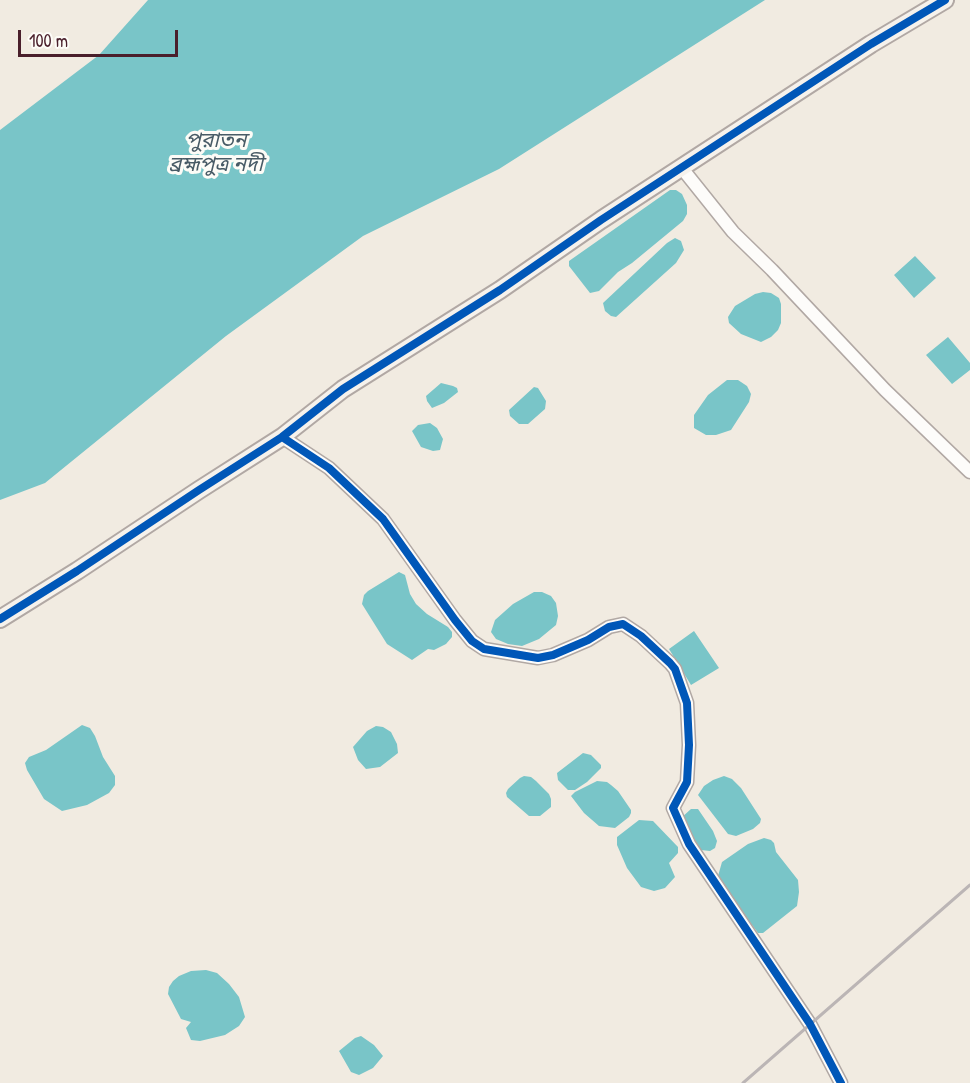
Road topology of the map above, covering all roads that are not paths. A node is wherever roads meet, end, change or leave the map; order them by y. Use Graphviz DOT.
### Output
graph roads {
  1 [pos="945,0"];
  2 [pos="681,167"];
  3 [pos="282,437"];
  4 [pos="970,472"];
  5 [pos="0,619"];
  6 [pos="841,1083"];
  1 -- 2 [label="street"];
  2 -- 3 [label="street"];
  2 -- 4 [label="street"];
  3 -- 5 [label="street"];
  3 -- 6 [label="street"];
}
